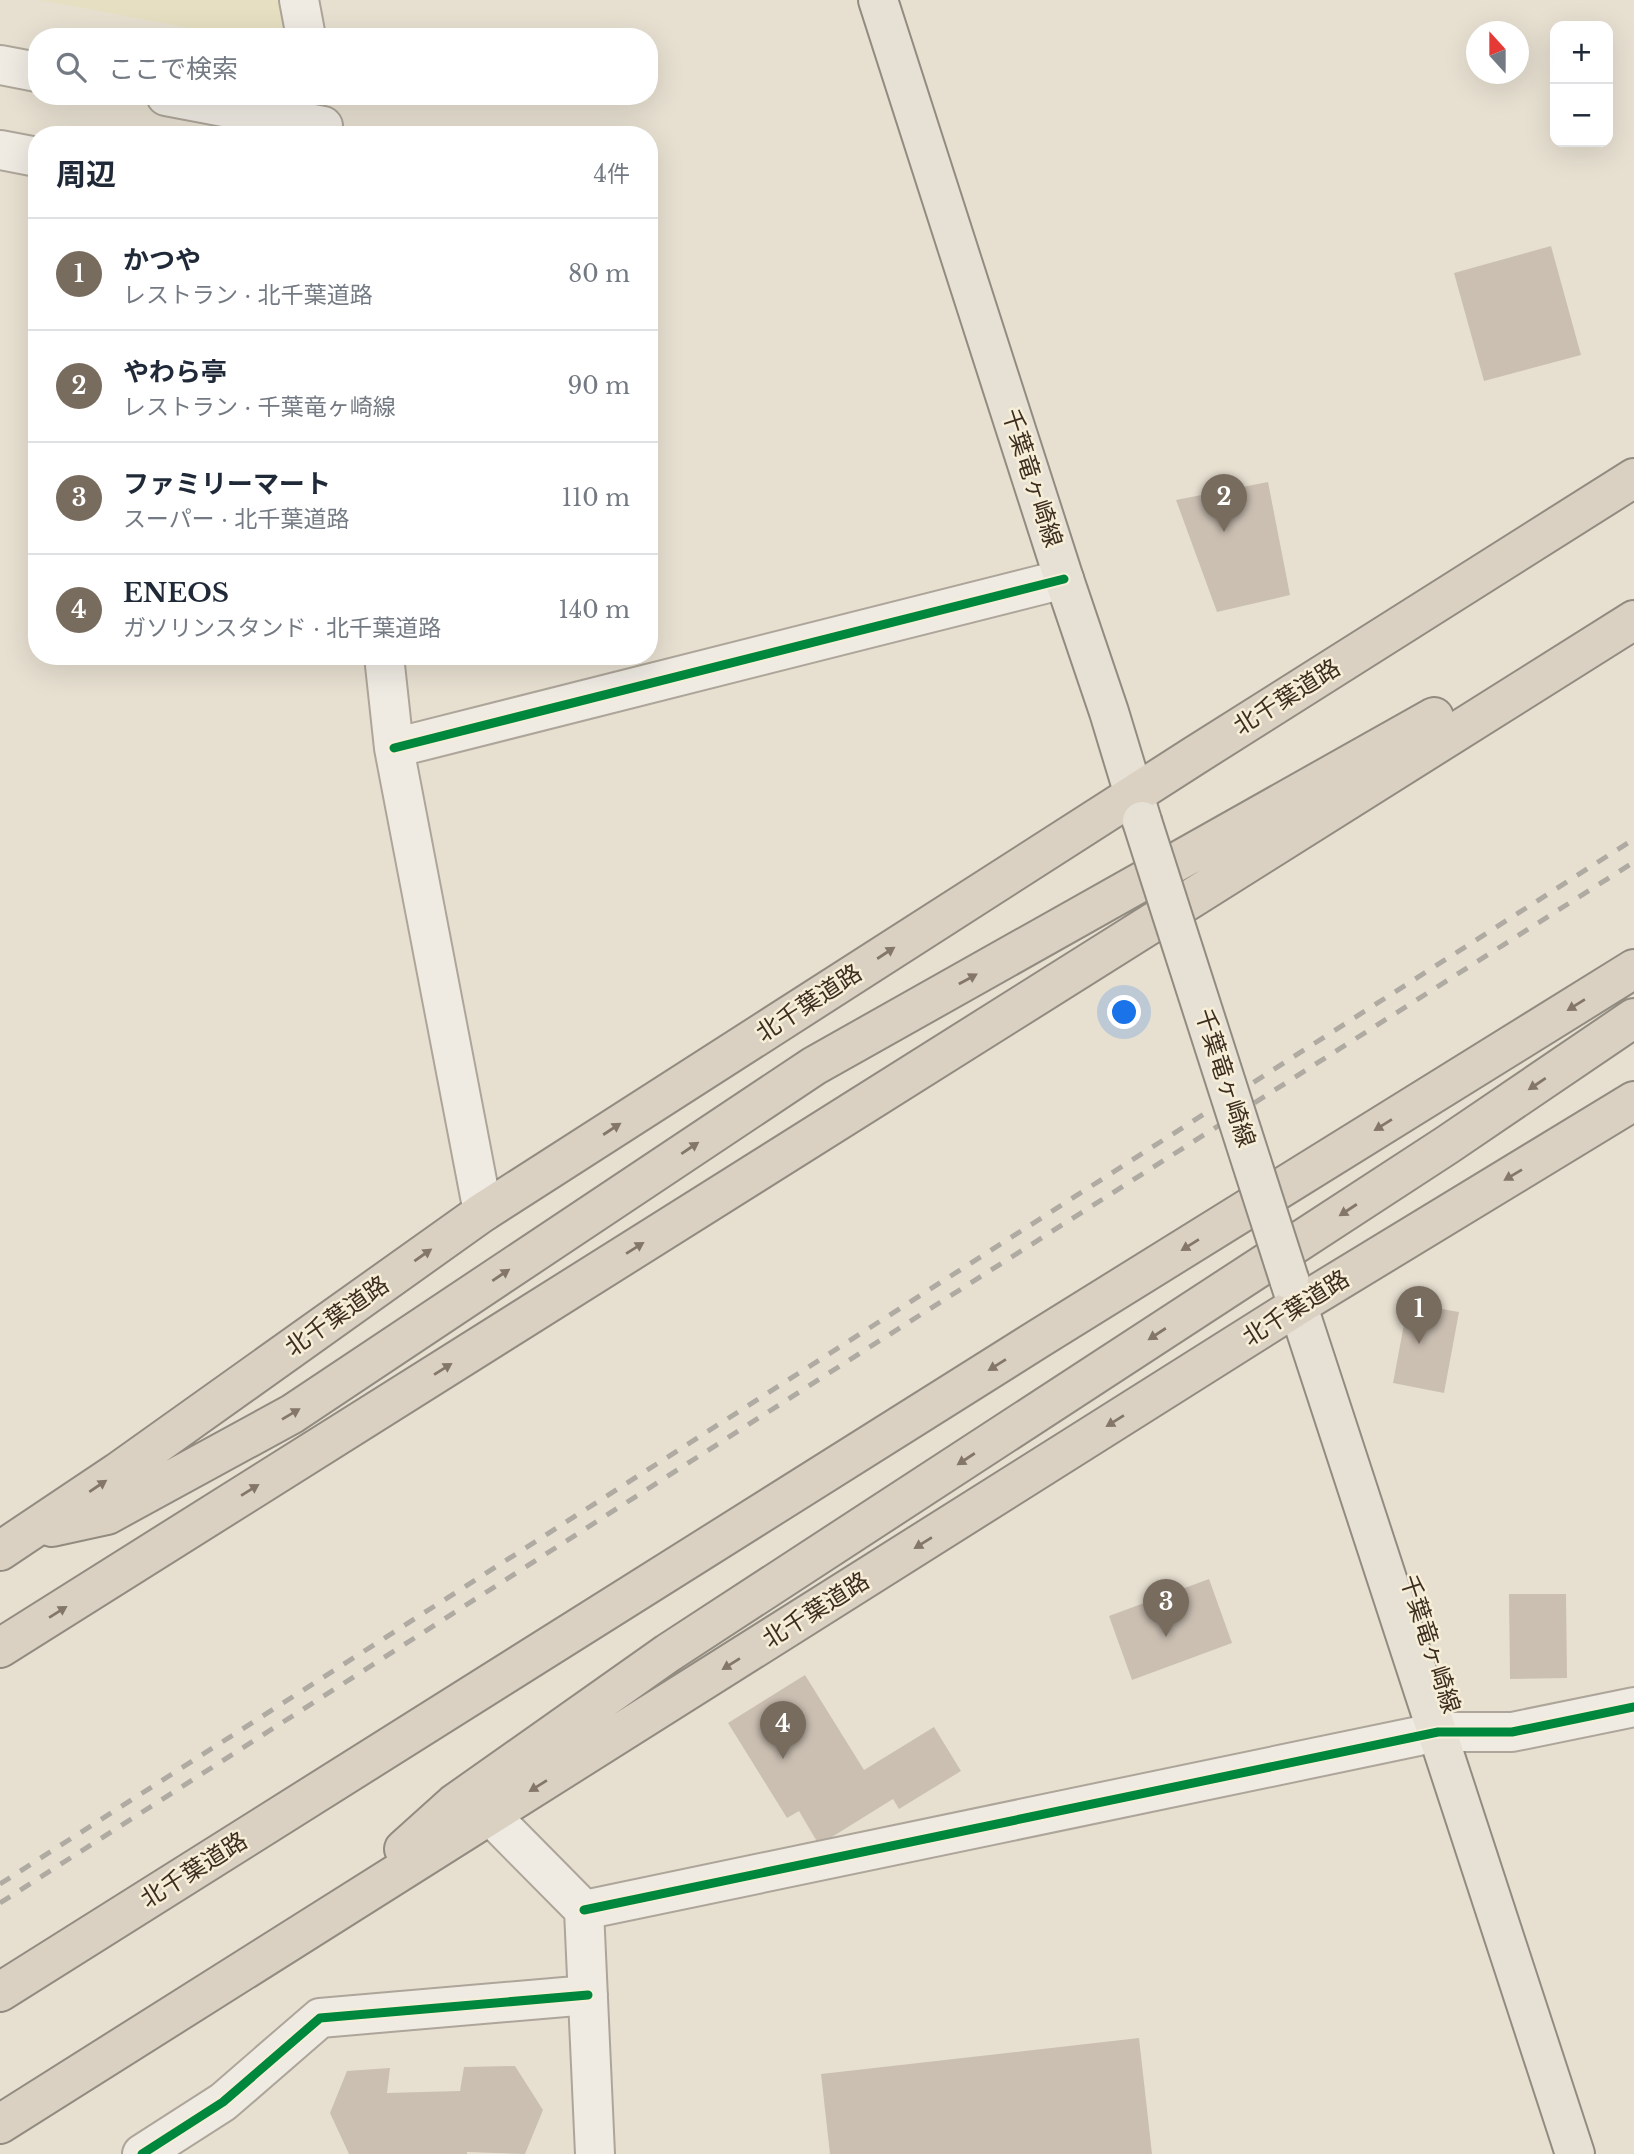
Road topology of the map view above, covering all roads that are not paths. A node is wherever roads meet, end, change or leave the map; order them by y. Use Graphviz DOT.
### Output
graph roads {
  1 [pos="299,0"];
  2 [pos="878,0"];
  3 [pos="304,28"];
  4 [pos="0,65"];
  5 [pos="28,70"];
  6 [pos="227,105"];
  7 [pos="321,119"];
  8 [pos="0,150"];
  9 [pos="28,155"];
  10 [pos="1634,478"];
  11 [pos="1064,579"];
  12 [pos="1634,604"];
  13 [pos="1634,620"];
  14 [pos="385,665"];
  15 [pos="394,748"];
  16 [pos="1138,808"];
  17 [pos="1634,969"];
  18 [pos="1634,1018"];
  19 [pos="1634,1101"];
  20 [pos="483,1212"];
  21 [pos="1293,1293"];
  22 [pos="15,1542"];
  23 [pos="0,1648"];
  24 [pos="1634,1707"];
  25 [pos="1438,1732"];
  26 [pos="491,1816"];
  27 [pos="584,1910"];
  28 [pos="322,1922"];
  29 [pos="0,1992"];
  30 [pos="588,1995"];
  31 [pos="0,2124"];
  32 [pos="142,2154"];
  33 [pos="595,2154"];
  34 [pos="1575,2154"];
  1 -- 3 [label="street"];
  2 -- 11 [label="main road, 千葉竜ヶ崎線"];
  4 -- 5 [label="street"];
  6 -- 7 [label="street"];
  8 -- 9 [label="street"];
  10 -- 16 [label="highway, 北千葉道路"];
  11 -- 15 [label="street"];
  11 -- 16 [label="main road, 千葉竜ヶ崎線"];
  22 -- 12 [label="highway, one-way"];
  23 -- 13 [label="highway, one-way"];
  14 -- 15 [label="street"];
  15 -- 20 [label="street"];
  20 -- 16 [label="highway, 北千葉道路, one-way"];
  16 -- 21 [label="main road, 千葉竜ヶ崎線, bridge"];
  17 -- 29 [label="highway, 北千葉道路, one-way"];
  18 -- 28 [label="highway, one-way"];
  19 -- 21 [label="highway, 北千葉道路, one-way"];
  22 -- 20 [label="highway, 北千葉道路, one-way"];
  21 -- 25 [label="main road, 千葉竜ヶ崎線"];
  21 -- 26 [label="highway, 北千葉道路, one-way"];
  24 -- 25 [label="street"];
  25 -- 27 [label="street"];
  25 -- 34 [label="main road, 千葉竜ヶ崎線"];
  26 -- 27 [label="street"];
  26 -- 28 [label="highway, 北千葉道路"];
  27 -- 30 [label="street"];
  28 -- 31 [label="highway, 北千葉道路"];
  30 -- 32 [label="street"];
  30 -- 33 [label="street"];
}
